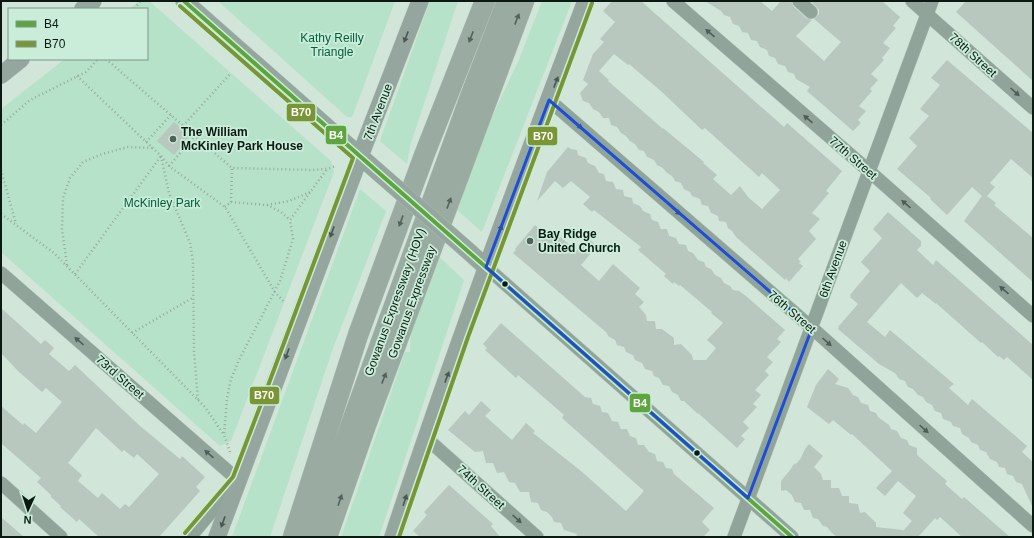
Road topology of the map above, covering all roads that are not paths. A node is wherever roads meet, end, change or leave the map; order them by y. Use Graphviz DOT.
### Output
graph roads {
  1 [pos="93,1"];
  2 [pos="184,1"];
  3 [pos="420,1"];
  4 [pos="485,1"];
  5 [pos="507,1"];
  6 [pos="524,1"];
  7 [pos="586,1"];
  8 [pos="672,1"];
  9 [pos="799,1"];
  10 [pos="912,1"];
  11 [pos="932,1"];
  12 [pos="84,8"];
  13 [pos="811,12"];
  14 [pos="927,14"];
  15 [pos="20,60"];
  16 [pos="3,71"];
  17 [pos="549,100"];
  18 [pos="1033,108"];
  19 [pos="360,156"];
  20 [pos="869,171"];
  21 [pos="486,267"];
  22 [pos="1,273"];
  23 [pos="1033,316"];
  24 [pos="812,328"];
  25 [pos="358,335"];
  26 [pos="425,437"];
  27 [pos="238,480"];
  28 [pos="1,483"];
  29 [pos="748,498"];
  30 [pos="1033,526"];
  31 [pos="61,537"];
  32 [pos="190,537"];
  33 [pos="217,537"];
  34 [pos="282,537"];
  35 [pos="293,537"];
  36 [pos="310,537"];
  37 [pos="327,537"];
  38 [pos="393,537"];
  39 [pos="537,537"];
  40 [pos="734,537"];
  41 [pos="792,537"];
  1 -- 12 [label="main road"];
  2 -- 19 [label="main road"];
  3 -- 19 [label="main road, 7th Avenue, one-way"];
  4 -- 25 [label="highway, one-way"];
  5 -- 36 [label="highway, Gowanus Expressway (HOV)"];
  37 -- 6 [label="highway, Gowanus Expressway, one-way"];
  17 -- 7 [label="main road, one-way"];
  20 -- 8 [label="street, 77th Street, one-way"];
  9 -- 13 [label="street"];
  10 -- 14 [label="street, 78th Street"];
  11 -- 14 [label="street, 6th Avenue"];
  14 -- 18 [label="street, 78th Street, one-way"];
  14 -- 20 [label="street, 6th Avenue"];
  15 -- 16 [label="main road"];
  21 -- 17 [label="main road, one-way"];
  17 -- 24 [label="street, 76th Street, one-way"];
  19 -- 21 [label="main road, bridge"];
  19 -- 27 [label="main road, 7th Avenue, one-way"];
  23 -- 20 [label="street, 77th Street, one-way"];
  20 -- 24 [label="street, 6th Avenue"];
  26 -- 21 [label="main road, one-way"];
  21 -- 29 [label="street"];
  27 -- 22 [label="street, 73rd Street, one-way"];
  24 -- 29 [label="street, 6th Avenue"];
  24 -- 30 [label="street, 76th Street, one-way"];
  25 -- 34 [label="highway"];
  25 -- 35 [label="highway"];
  38 -- 26 [label="main road, one-way"];
  26 -- 39 [label="street, 74th Street, one-way"];
  27 -- 32 [label="street"];
  27 -- 33 [label="main road, 7th Avenue, one-way"];
  28 -- 31 [label="street"];
  29 -- 40 [label="street, 6th Avenue"];
  29 -- 41 [label="street"];
}
